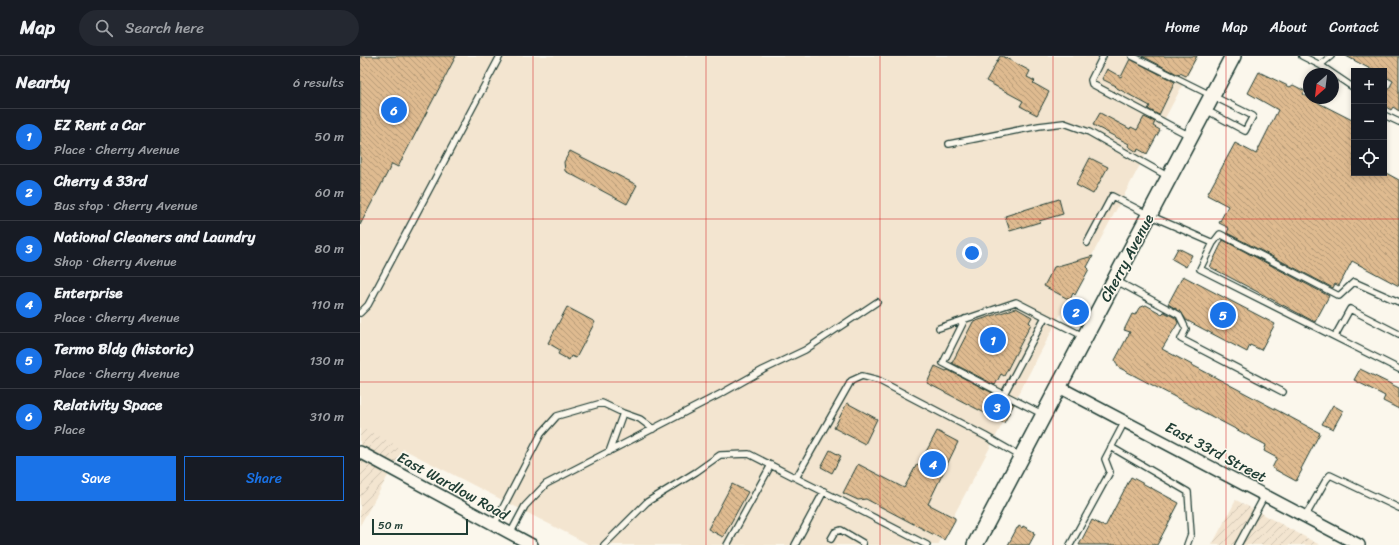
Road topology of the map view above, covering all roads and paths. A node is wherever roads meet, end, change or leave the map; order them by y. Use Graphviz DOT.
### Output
graph roads {
  1 [pos="500,56"];
  2 [pos="1103,56"];
  3 [pos="1132,56"];
  4 [pos="1233,56"];
  5 [pos="1302,56"];
  6 [pos="1331,56"];
  7 [pos="1320,65"];
  8 [pos="1351,86"];
  9 [pos="1212,95"];
  10 [pos="1205,109"];
  11 [pos="1387,116"];
  12 [pos="1399,122"];
  13 [pos="1191,136"];
  14 [pos="949,144"];
  15 [pos="1169,177"];
  16 [pos="1149,215"];
  17 [pos="1087,243"];
  18 [pos="1212,243"];
  19 [pos="1115,280"];
  20 [pos="877,302"];
  21 [pos="1399,302"];
  22 [pos="360,313"];
  23 [pos="1045,317"];
  24 [pos="964,319"];
  25 [pos="939,328"];
  26 [pos="1399,334"];
  27 [pos="1335,336"];
  28 [pos="1085,337"];
  29 [pos="1399,368"];
  30 [pos="1059,386"];
  31 [pos="1283,392"];
  32 [pos="1004,394"];
  33 [pos="623,413"];
  34 [pos="1044,415"];
  35 [pos="1125,421"];
  36 [pos="652,430"];
  37 [pos="1111,448"];
  38 [pos="360,452"];
  39 [pos="609,452"];
  40 [pos="1022,457"];
  41 [pos="771,465"];
  42 [pos="796,478"];
  43 [pos="824,492"];
  44 [pos="1265,495"];
  45 [pos="1399,508"];
  46 [pos="1305,517"];
  47 [pos="494,525"];
  48 [pos="510,534"];
  49 [pos="831,539"];
  50 [pos="532,545"];
  51 [pos="604,545"];
  52 [pos="727,545"];
  53 [pos="795,545"];
  54 [pos="863,545"];
  55 [pos="927,545"];
  56 [pos="975,545"];
  57 [pos="1070,545"];
  58 [pos="1187,545"];
  59 [pos="1238,545"];
  60 [pos="1359,545"];
  1 -- 22 [label="lane"];
  2 -- 13 [label="lane"];
  3 -- 9 [label="lane"];
  4 -- 9 [label="main road, Cherry Avenue"];
  5 -- 7 [label="lane"];
  6 -- 7 [label="lane"];
  7 -- 8 [label="lane"];
  9 -- 10 [label="main road, Cherry Avenue"];
  9 -- 10 [label="lane"];
  10 -- 13 [label="main road, Cherry Avenue"];
  11 -- 12 [label="lane"];
  13 -- 15 [label="main road, Cherry Avenue"];
  14 -- 15 [label="lane"];
  15 -- 16 [label="main road, Cherry Avenue"];
  16 -- 17 [label="lane"];
  16 -- 18 [label="lane"];
  16 -- 19 [label="main road, Cherry Avenue"];
  18 -- 21 [label="lane"];
  18 -- 27 [label="lane"];
  19 -- 28 [label="main road, Cherry Avenue"];
  19 -- 31 [label="lane"];
  20 -- 36 [label="lane"];
  23 -- 24 [label="lane"];
  23 -- 28 [label="lane"];
  23 -- 32 [label="lane"];
  24 -- 25 [label="lane"];
  24 -- 32 [label="lane"];
  26 -- 27 [label="lane"];
  27 -- 29 [label="lane"];
  28 -- 30 [label="main road, Cherry Avenue"];
  30 -- 34 [label="main road, Cherry Avenue"];
  30 -- 35 [label="street, East 33rd Street"];
  32 -- 34 [label="lane"];
  33 -- 36 [label="lane"];
  33 -- 39 [label="lane"];
  33 -- 47 [label="lane"];
  34 -- 40 [label="main road, Cherry Avenue"];
  35 -- 37 [label="lane"];
  35 -- 44 [label="street, East 33rd Street"];
  36 -- 39 [label="lane"];
  37 -- 57 [label="lane"];
  37 -- 58 [label="lane"];
  38 -- 47 [label="street, East Wardlow Road"];
  39 -- 48 [label="lane"];
  40 -- 42 [label="lane"];
  40 -- 56 [label="main road, Cherry Avenue"];
  41 -- 42 [label="lane"];
  41 -- 51 [label="lane"];
  41 -- 52 [label="lane"];
  42 -- 43 [label="lane"];
  43 -- 53 [label="lane"];
  43 -- 55 [label="lane"];
  44 -- 46 [label="street, East 33rd Street"];
  44 -- 59 [label="lane"];
  45 -- 46 [label="lane"];
  46 -- 60 [label="street, East 33rd Street"];
  47 -- 48 [label="street, East Wardlow Road"];
  48 -- 50 [label="street, East Wardlow Road"];
  49 -- 54 [label="lane"];
}
